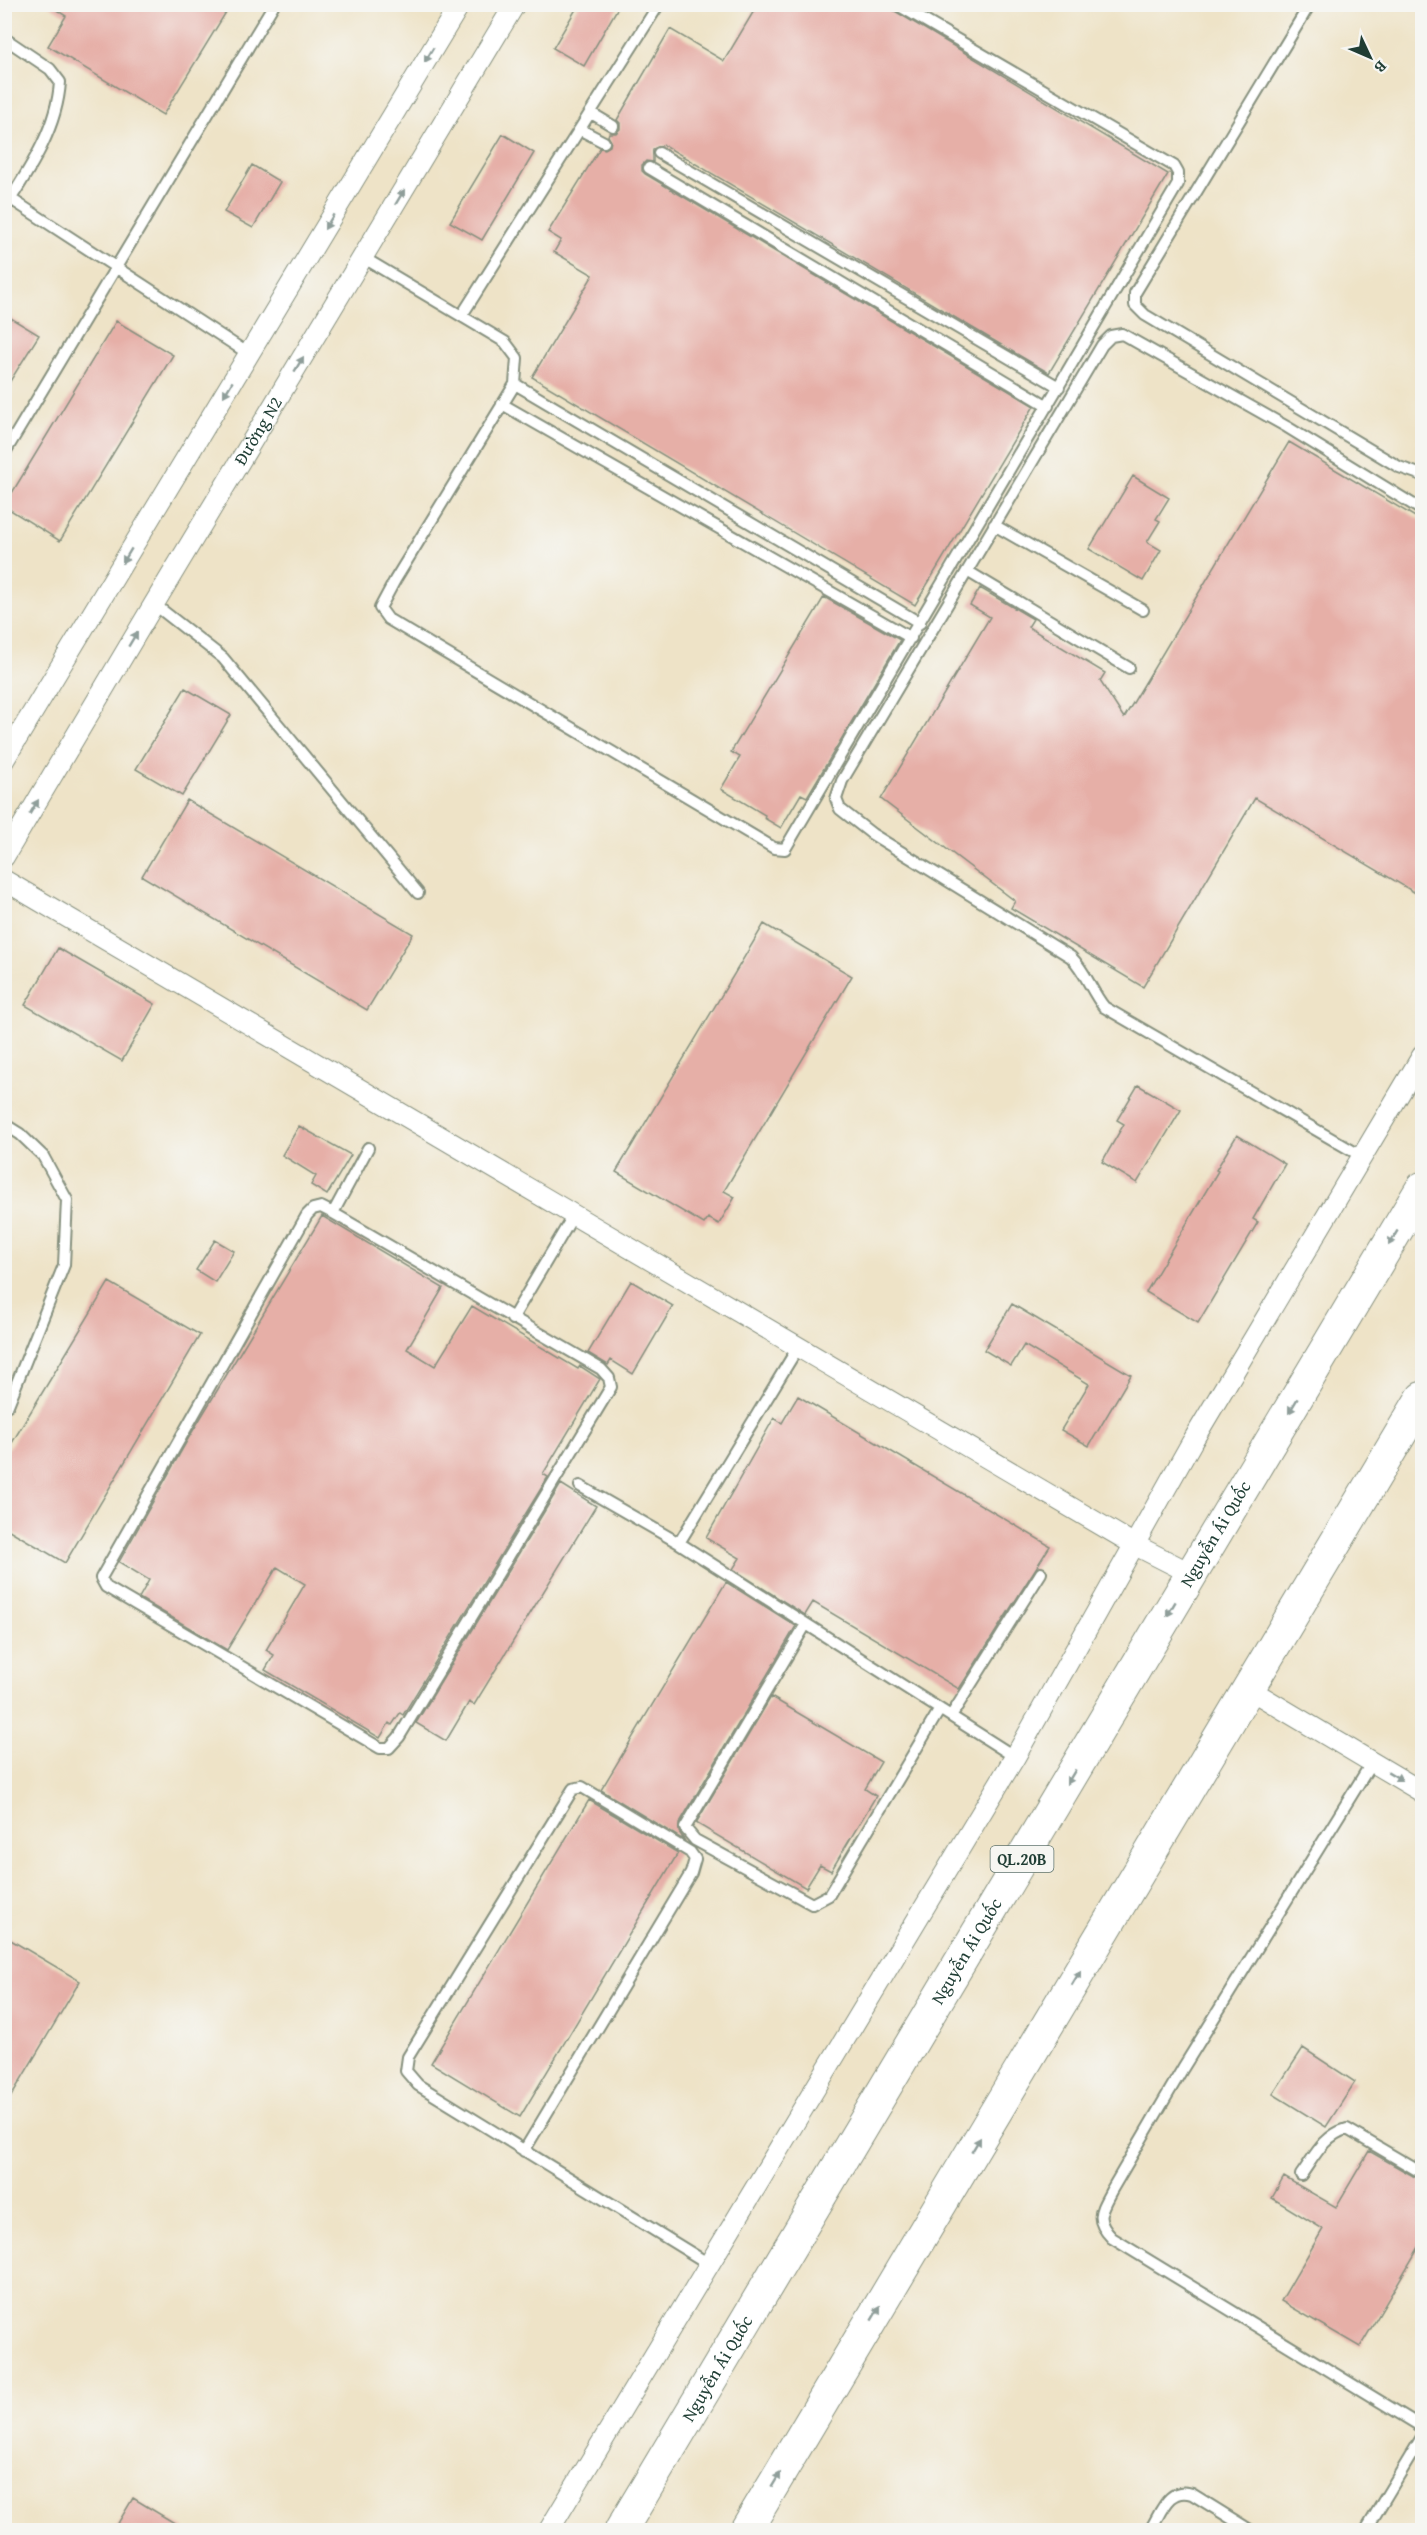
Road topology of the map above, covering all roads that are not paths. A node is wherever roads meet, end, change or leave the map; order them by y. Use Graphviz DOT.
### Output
graph roads {
  1 [pos="274,4"];
  2 [pos="460,4"];
  3 [pos="516,4"];
  4 [pos="659,4"];
  5 [pos="896,4"];
  6 [pos="1310,4"];
  7 [pos="4,38"];
  8 [pos="591,113"];
  9 [pos="613,126"];
  10 [pos="581,129"];
  11 [pos="604,142"];
  12 [pos="659,153"];
  13 [pos="649,168"];
  14 [pos="8,204"];
  15 [pos="834,256"];
  16 [pos="364,258"];
  17 [pos="116,268"];
  18 [pos="824,274"];
  19 [pos="462,315"];
  20 [pos="249,354"];
  21 [pos="515,384"];
  22 [pos="1059,387"];
  23 [pos="502,404"];
  24 [pos="1048,406"];
  25 [pos="4,454"];
  26 [pos="1422,476"];
  27 [pos="700,493"];
  28 [pos="1422,510"];
  29 [pos="690,512"];
  30 [pos="994,525"];
  31 [pos="818,562"];
  32 [pos="967,571"];
  33 [pos="808,580"];
  34 [pos="154,604"];
  35 [pos="1143,610"];
  36 [pos="920,623"];
  37 [pos="911,638"];
  38 [pos="1129,668"];
  39 [pos="4,760"];
  40 [pos="4,857"];
  41 [pos="4,880"];
  42 [pos="418,892"];
  43 [pos="1422,1056"];
  44 [pos="4,1124"];
  45 [pos="368,1148"];
  46 [pos="1363,1156"];
  47 [pos="1422,1188"];
  48 [pos="333,1213"];
  49 [pos="573,1216"];
  50 [pos="512,1318"];
  51 [pos="797,1348"];
  52 [pos="1422,1398"];
  53 [pos="8,1405"];
  54 [pos="580,1486"];
  55 [pos="679,1543"];
  56 [pos="1135,1545"];
  57 [pos="1041,1573"];
  58 [pos="1192,1574"];
  59 [pos="806,1624"];
  60 [pos="1248,1689"];
  61 [pos="940,1709"];
  62 [pos="951,1716"];
  63 [pos="1015,1757"];
  64 [pos="1372,1762"];
  65 [pos="1422,1792"];
  66 [pos="524,2151"];
  67 [pos="1422,2173"];
  68 [pos="1301,2175"];
  69 [pos="709,2264"];
  70 [pos="1422,2427"];
  71 [pos="1422,2437"];
  72 [pos="549,2530"];
  73 [pos="621,2530"];
  74 [pos="746,2530"];
  75 [pos="1150,2530"];
  76 [pos="1250,2530"];
  77 [pos="1366,2530"];
  1 -- 17 [label="lane"];
  2 -- 20 [label="street, one-way"];
  16 -- 3 [label="street, Đường N2, one-way"];
  4 -- 8 [label="lane"];
  5 -- 22 [label="lane"];
  6 -- 26 [label="lane"];
  7 -- 14 [label="lane"];
  8 -- 9 [label="lane"];
  8 -- 10 [label="lane"];
  10 -- 11 [label="lane"];
  10 -- 19 [label="lane"];
  12 -- 15 [label="lane"];
  13 -- 18 [label="lane"];
  14 -- 17 [label="lane"];
  15 -- 18 [label="lane"];
  15 -- 22 [label="lane"];
  16 -- 19 [label="lane"];
  34 -- 16 [label="street, Đường N2, one-way"];
  17 -- 20 [label="lane"];
  17 -- 25 [label="lane"];
  18 -- 24 [label="lane"];
  19 -- 21 [label="lane"];
  20 -- 39 [label="street, one-way"];
  21 -- 23 [label="lane"];
  21 -- 27 [label="lane"];
  22 -- 24 [label="lane"];
  23 -- 29 [label="lane"];
  23 -- 37 [label="lane"];
  24 -- 36 [label="lane"];
  27 -- 29 [label="lane"];
  27 -- 31 [label="lane"];
  28 -- 30 [label="lane"];
  29 -- 33 [label="lane"];
  30 -- 32 [label="lane"];
  30 -- 35 [label="lane"];
  31 -- 33 [label="lane"];
  31 -- 36 [label="lane"];
  32 -- 38 [label="lane"];
  32 -- 46 [label="lane"];
  33 -- 37 [label="lane"];
  40 -- 34 [label="street, Đường N2, one-way"];
  34 -- 42 [label="lane"];
  36 -- 37 [label="lane"];
  41 -- 49 [label="street"];
  43 -- 46 [label="street"];
  44 -- 53 [label="lane"];
  45 -- 48 [label="lane"];
  46 -- 56 [label="street"];
  47 -- 58 [label="main road, Nguyễn Ái Quốc / QL.20B, one-way"];
  48 -- 50 [label="lane"];
  48 -- 50 [label="lane"];
  49 -- 50 [label="lane"];
  49 -- 51 [label="street"];
  51 -- 55 [label="lane"];
  51 -- 56 [label="street"];
  52 -- 60 [label="main road"];
  54 -- 55 [label="lane"];
  55 -- 59 [label="lane"];
  56 -- 58 [label="street"];
  56 -- 63 [label="street"];
  57 -- 62 [label="lane"];
  58 -- 73 [label="main road, Nguyễn Ái Quốc / QL.20B, one-way"];
  59 -- 61 [label="lane"];
  59 -- 61 [label="lane"];
  60 -- 64 [label="street"];
  74 -- 60 [label="main road, one-way"];
  61 -- 62 [label="lane"];
  62 -- 63 [label="lane"];
  63 -- 69 [label="street"];
  64 -- 65 [label="street, one-way"];
  64 -- 70 [label="lane"];
  66 -- 66 [label="lane"];
  66 -- 69 [label="lane"];
  67 -- 68 [label="lane"];
  69 -- 72 [label="street"];
  71 -- 77 [label="lane"];
  75 -- 76 [label="lane"];
}
